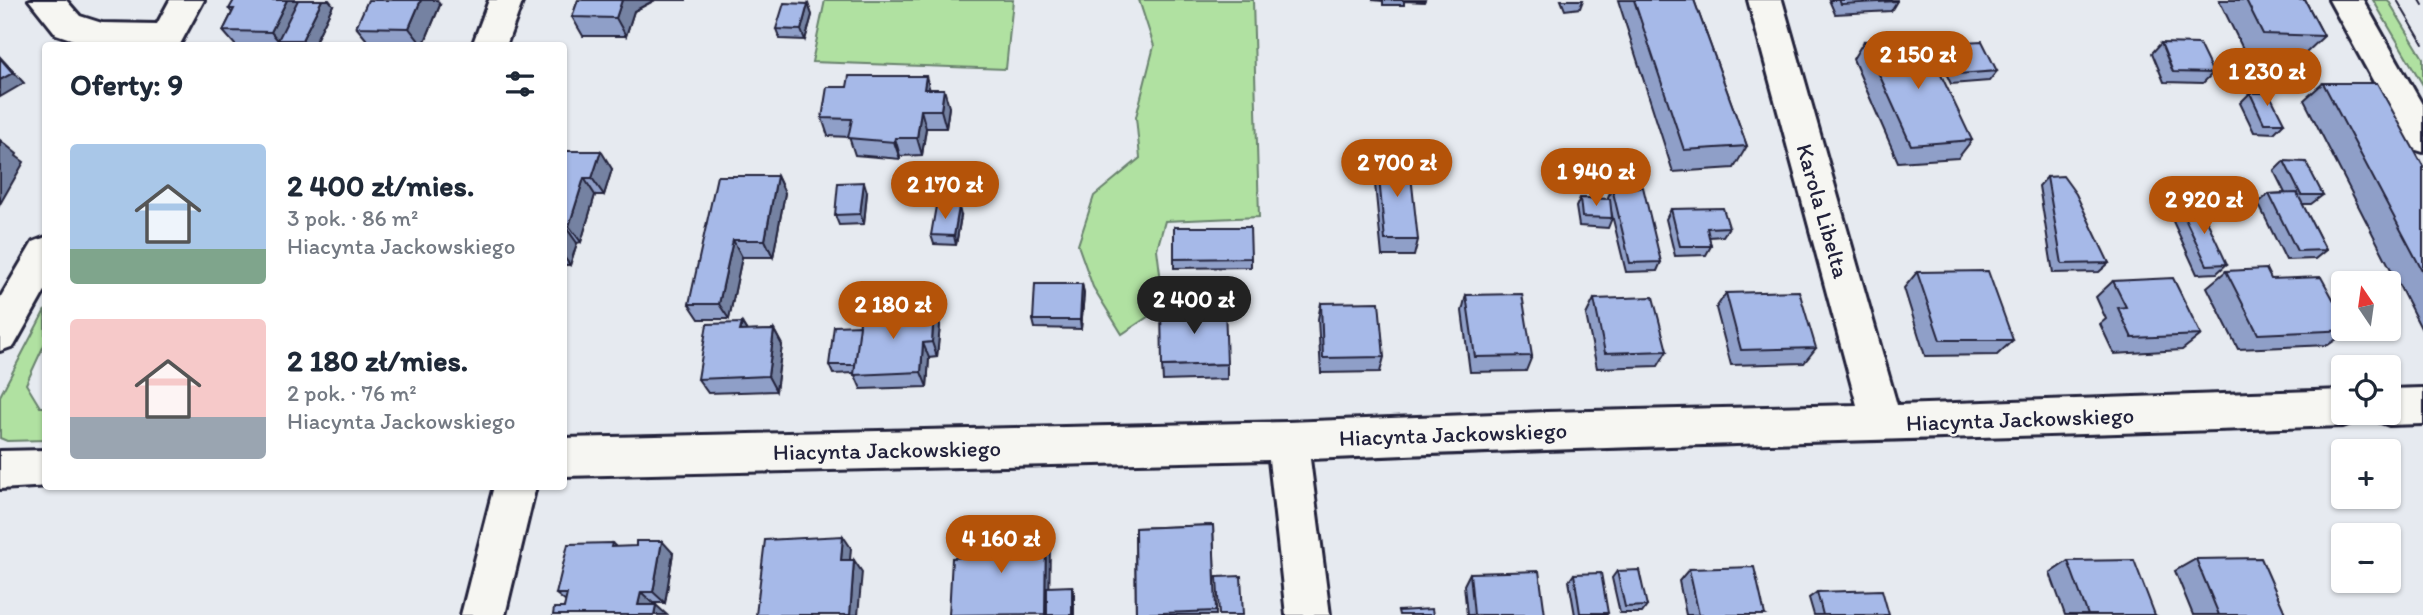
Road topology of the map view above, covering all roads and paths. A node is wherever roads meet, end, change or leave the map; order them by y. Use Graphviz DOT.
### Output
graph roads {
  1 [pos="46,0"];
  2 [pos="187,0"];
  3 [pos="506,0"];
  4 [pos="1765,0"];
  5 [pos="2346,0"];
  6 [pos="164,41"];
  7 [pos="490,42"];
  8 [pos="2423,138"];
  9 [pos="42,261"];
  10 [pos="0,334"];
  11 [pos="2423,406"];
  12 [pos="2401,407"];
  13 [pos="2331,408"];
  14 [pos="1882,423"];
  15 [pos="1287,440"];
  16 [pos="567,457"];
  17 [pos="42,469"];
  18 [pos="0,470"];
  19 [pos="514,490"];
  20 [pos="483,615"];
  21 [pos="1308,615"];
  1 -- 6 [label="street"];
  2 -- 6 [label="street"];
  3 -- 7 [label="street"];
  4 -- 14 [label="street, Karola Libelta"];
  5 -- 8 [label="street"];
  9 -- 10 [label="street"];
  11 -- 12 [label="street"];
  13 -- 14 [label="street, Hiacynta Jackowskiego"];
  14 -- 15 [label="street, Hiacynta Jackowskiego"];
  15 -- 16 [label="street, Hiacynta Jackowskiego"];
  15 -- 21 [label="street"];
  17 -- 18 [label="street"];
  19 -- 20 [label="street"];
}
